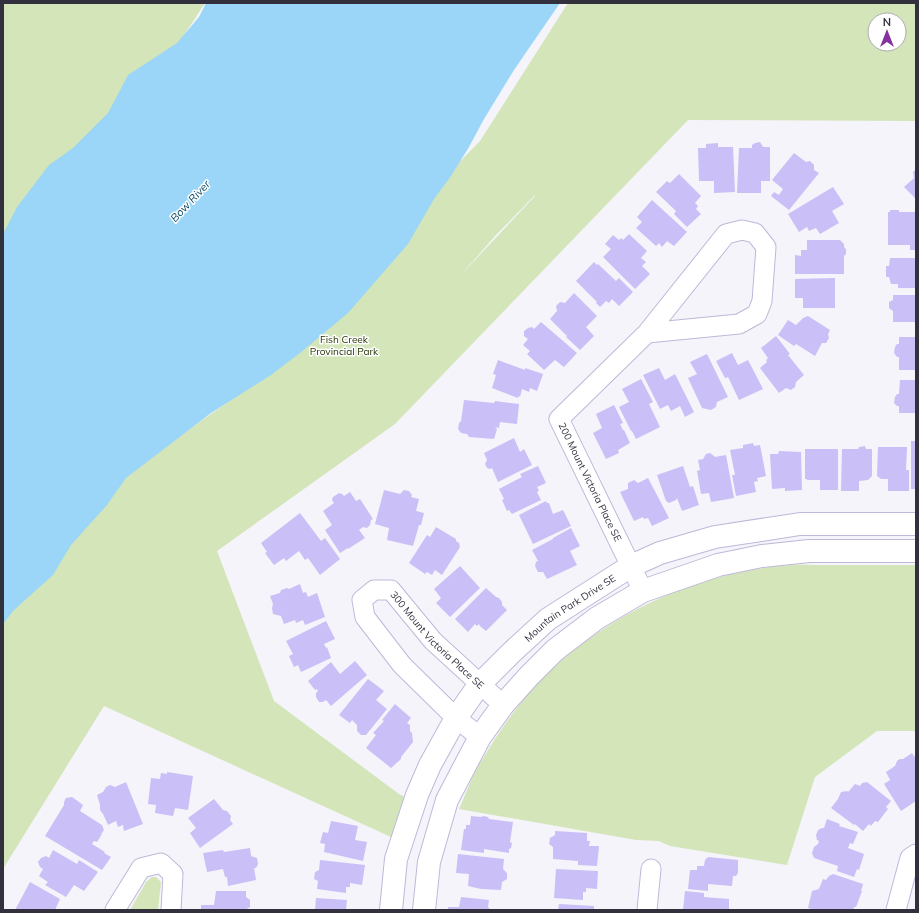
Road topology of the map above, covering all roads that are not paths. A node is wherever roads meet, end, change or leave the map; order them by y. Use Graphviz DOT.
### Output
graph roads {
  1 [pos="647,333"];
  2 [pos="916,524"];
  3 [pos="916,551"];
  4 [pos="631,566"];
  5 [pos="643,591"];
  6 [pos="479,685"];
  7 [pos="503,705"];
  8 [pos="456,718"];
  9 [pos="480,737"];
  10 [pos="916,854"];
  11 [pos="651,869"];
  12 [pos="115,910"];
  13 [pos="171,910"];
  14 [pos="392,910"];
  15 [pos="424,910"];
  16 [pos="647,910"];
  17 [pos="896,910"];
  1 -- 1 [label="street, 200 Mount Victoria Place SE"];
  1 -- 4 [label="street, 200 Mount Victoria Place SE"];
  2 -- 4 [label="street, Mountain Park Drive SE"];
  3 -- 5 [label="street"];
  4 -- 5 [label="street, 200 Mount Victoria Place SE"];
  4 -- 6 [label="street, Mountain Park Drive SE"];
  5 -- 7 [label="street"];
  6 -- 7 [label="street, 300 Mount Victoria Place SE"];
  6 -- 8 [label="street, Mountain Park Drive SE"];
  6 -- 8 [label="street, 300 Mount Victoria Place SE"];
  7 -- 9 [label="street"];
  8 -- 9 [label="street, 300 Mount Victoria Place SE"];
  8 -- 14 [label="street, Mountain Park Drive SE"];
  9 -- 15 [label="street"];
  10 -- 17 [label="street"];
  11 -- 16 [label="street"];
  12 -- 13 [label="street"];
}
